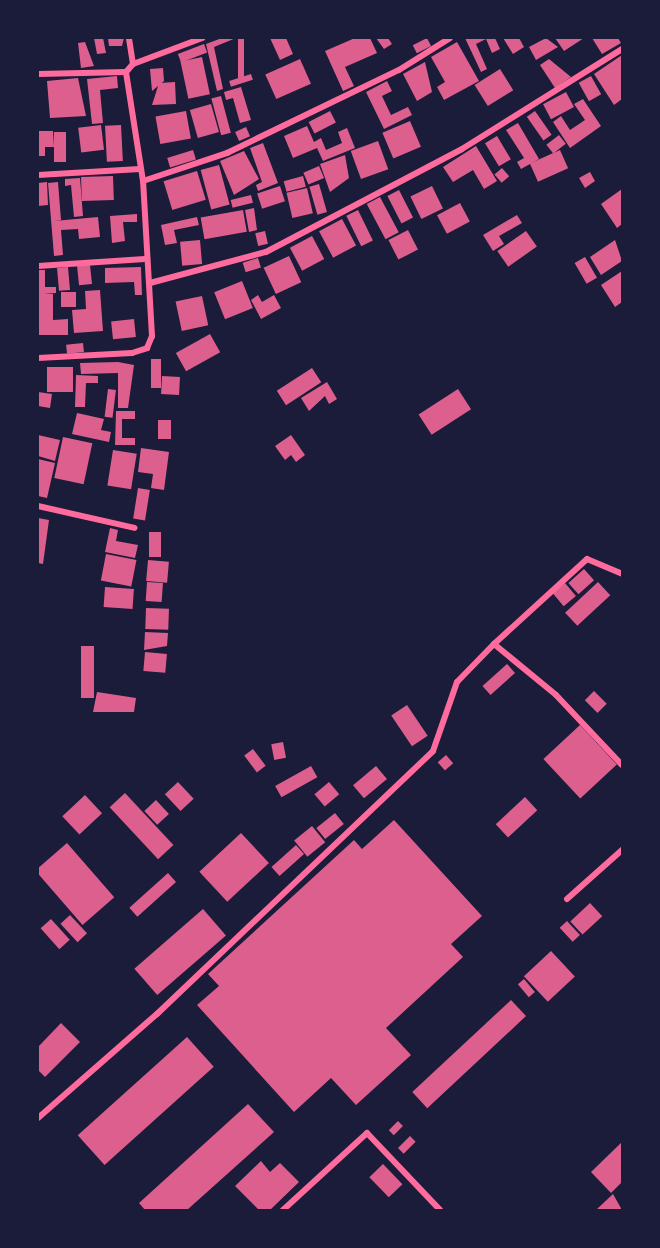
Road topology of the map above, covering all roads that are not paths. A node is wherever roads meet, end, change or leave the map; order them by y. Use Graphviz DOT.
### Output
graph roads {
  1 [pos="129,38"];
  2 [pos="202,38"];
  3 [pos="450,38"];
  4 [pos="622,49"];
  5 [pos="133,64"];
  6 [pos="126,72"];
  7 [pos="38,74"];
  8 [pos="140,169"];
  9 [pos="38,175"];
  10 [pos="142,181"];
  11 [pos="145,259"];
  12 [pos="38,266"];
  13 [pos="150,283"];
  14 [pos="38,358"];
  15 [pos="38,506"];
  16 [pos="135,528"];
  17 [pos="622,574"];
  18 [pos="494,644"];
  19 [pos="622,765"];
  20 [pos="622,850"];
  21 [pos="567,899"];
  22 [pos="38,1118"];
  23 [pos="283,1210"];
  24 [pos="440,1210"];
  1 -- 5 [label="street"];
  2 -- 5 [label="street"];
  3 -- 10 [label="street"];
  4 -- 13 [label="street"];
  5 -- 6 [label="street"];
  6 -- 7 [label="street"];
  6 -- 8 [label="street"];
  8 -- 9 [label="street"];
  8 -- 10 [label="street"];
  10 -- 11 [label="street"];
  11 -- 12 [label="street"];
  11 -- 13 [label="street"];
  13 -- 14 [label="street"];
  15 -- 16 [label="street"];
  17 -- 18 [label="street"];
  18 -- 19 [label="street"];
  18 -- 22 [label="street"];
  20 -- 21 [label="street"];
  23 -- 24 [label="street"];
}
